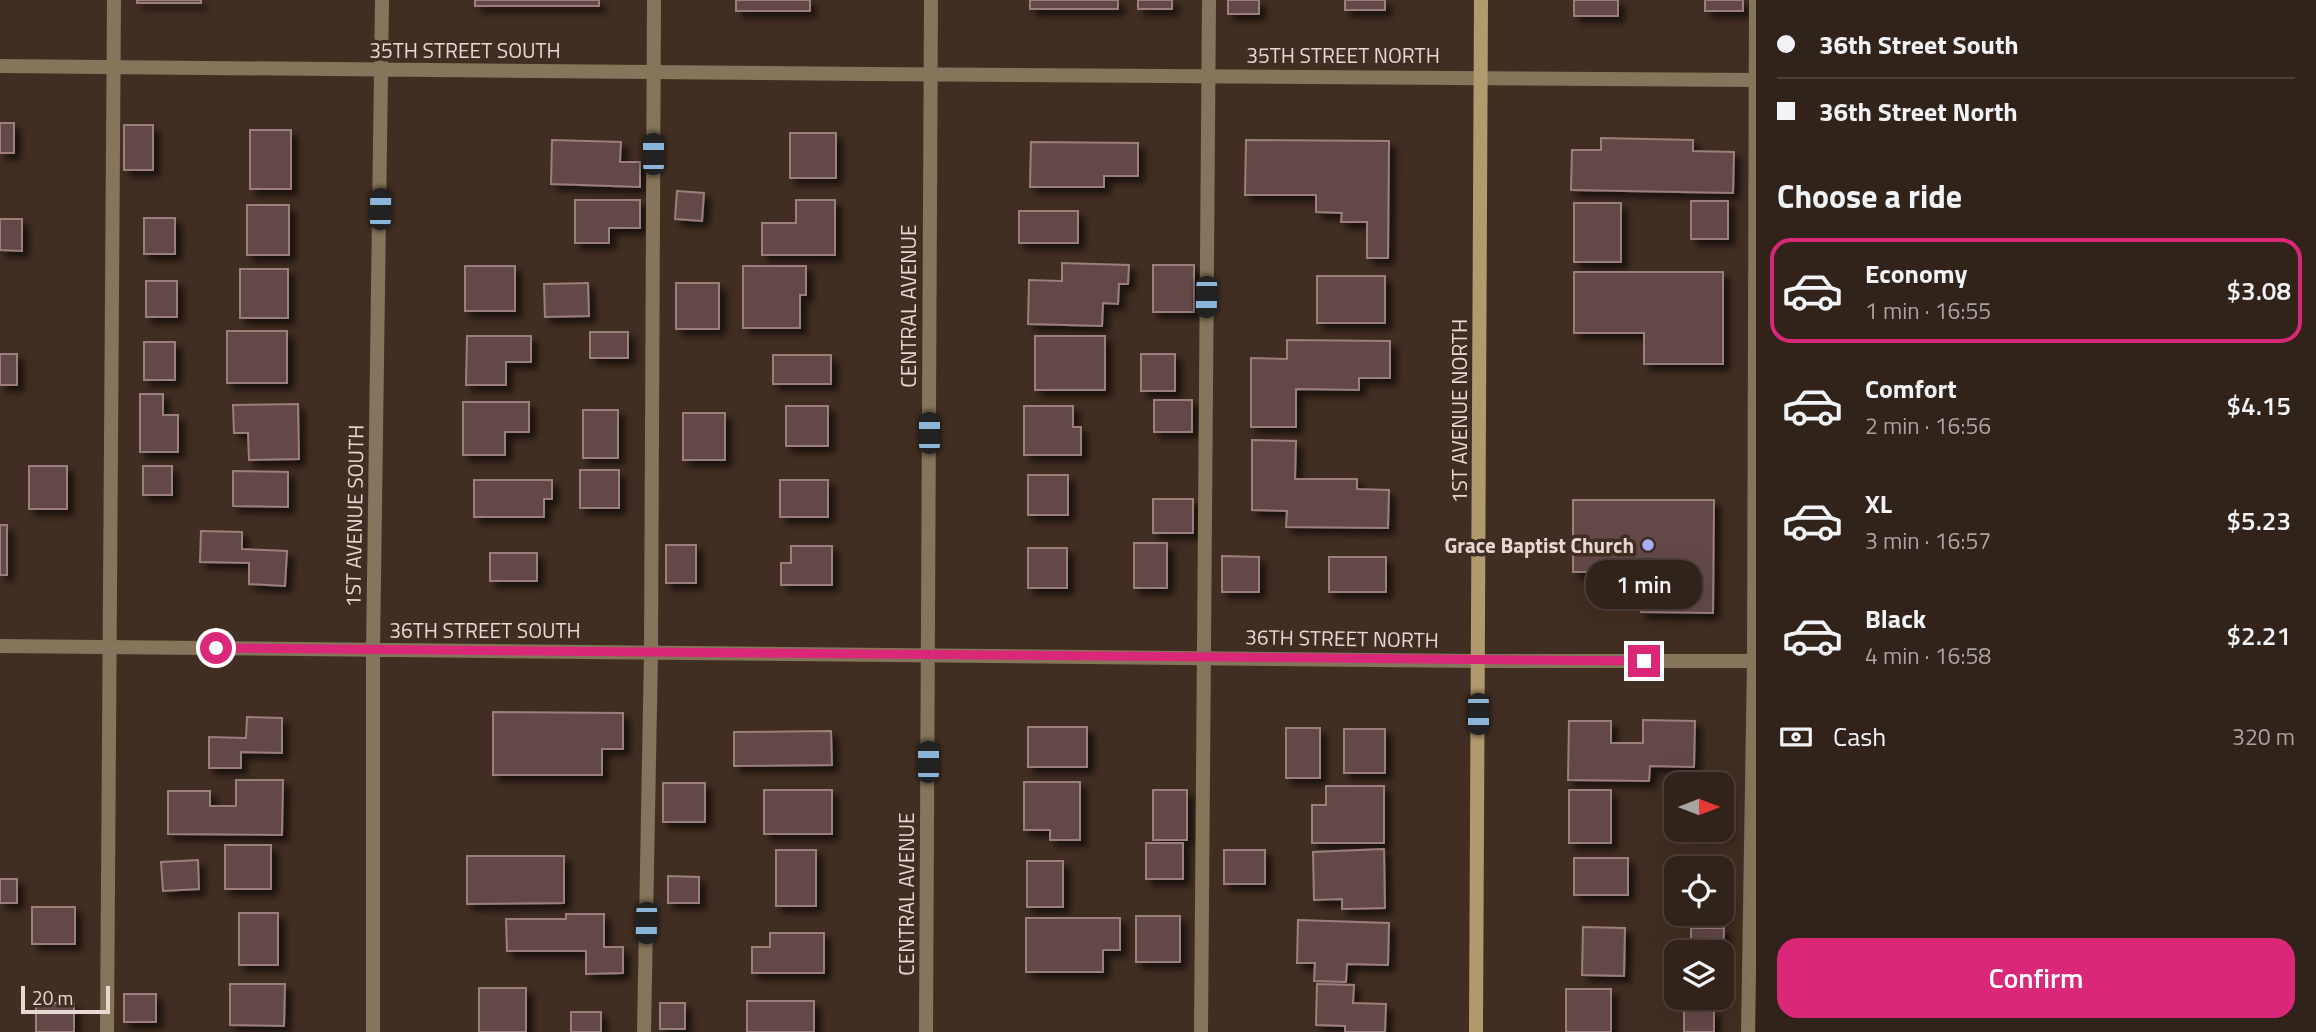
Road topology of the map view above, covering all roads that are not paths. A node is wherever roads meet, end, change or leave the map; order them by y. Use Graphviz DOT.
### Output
graph roads {
  1 [pos="114,0"];
  2 [pos="382,0"];
  3 [pos="654,0"];
  4 [pos="931,0"];
  5 [pos="1209,0"];
  6 [pos="1481,0"];
  7 [pos="1756,0"];
  8 [pos="0,66"];
  9 [pos="113,67"];
  10 [pos="382,71"];
  11 [pos="653,71"];
  12 [pos="930,73"];
  13 [pos="1208,75"];
  14 [pos="1481,77"];
  15 [pos="1756,80"];
  16 [pos="0,646"];
  17 [pos="111,647"];
  18 [pos="373,650"];
  19 [pos="651,652"];
  20 [pos="928,654"];
  21 [pos="1204,657"];
  22 [pos="1479,661"];
  23 [pos="1755,662"];
  24 [pos="107,1032"];
  25 [pos="373,1032"];
  26 [pos="644,1032"];
  27 [pos="926,1032"];
  28 [pos="1201,1032"];
  29 [pos="1476,1032"];
  30 [pos="1748,1032"];
  1 -- 9 [label="street"];
  2 -- 10 [label="street, 1ST AVENUE SOUTH"];
  3 -- 11 [label="street"];
  4 -- 12 [label="street, CENTRAL AVENUE"];
  5 -- 13 [label="street"];
  6 -- 14 [label="main road, 1ST AVENUE NORTH"];
  7 -- 15 [label="street"];
  8 -- 9 [label="street, 35TH STREET SOUTH"];
  9 -- 10 [label="street, 35TH STREET SOUTH"];
  9 -- 17 [label="street"];
  10 -- 11 [label="street, 35TH STREET SOUTH"];
  10 -- 18 [label="street, 1ST AVENUE SOUTH"];
  11 -- 12 [label="street, 35TH STREET SOUTH"];
  11 -- 19 [label="street"];
  12 -- 13 [label="street, 35TH STREET NORTH"];
  12 -- 20 [label="street, CENTRAL AVENUE"];
  13 -- 14 [label="street, 35TH STREET NORTH"];
  13 -- 21 [label="street"];
  14 -- 15 [label="street, 35TH STREET NORTH"];
  14 -- 22 [label="main road, 1ST AVENUE NORTH"];
  15 -- 23 [label="street"];
  16 -- 17 [label="street, 36TH STREET SOUTH"];
  17 -- 18 [label="street, 36TH STREET SOUTH"];
  17 -- 24 [label="street"];
  18 -- 19 [label="street, 36TH STREET SOUTH"];
  18 -- 25 [label="street, 1ST AVENUE SOUTH"];
  19 -- 20 [label="street, 36TH STREET SOUTH"];
  19 -- 26 [label="street"];
  20 -- 21 [label="street, 36TH STREET NORTH"];
  20 -- 27 [label="street, CENTRAL AVENUE"];
  21 -- 22 [label="street, 36TH STREET NORTH"];
  21 -- 28 [label="street"];
  22 -- 23 [label="street, 36TH STREET NORTH"];
  22 -- 29 [label="main road, 1ST AVENUE NORTH"];
  23 -- 30 [label="street"];
}
